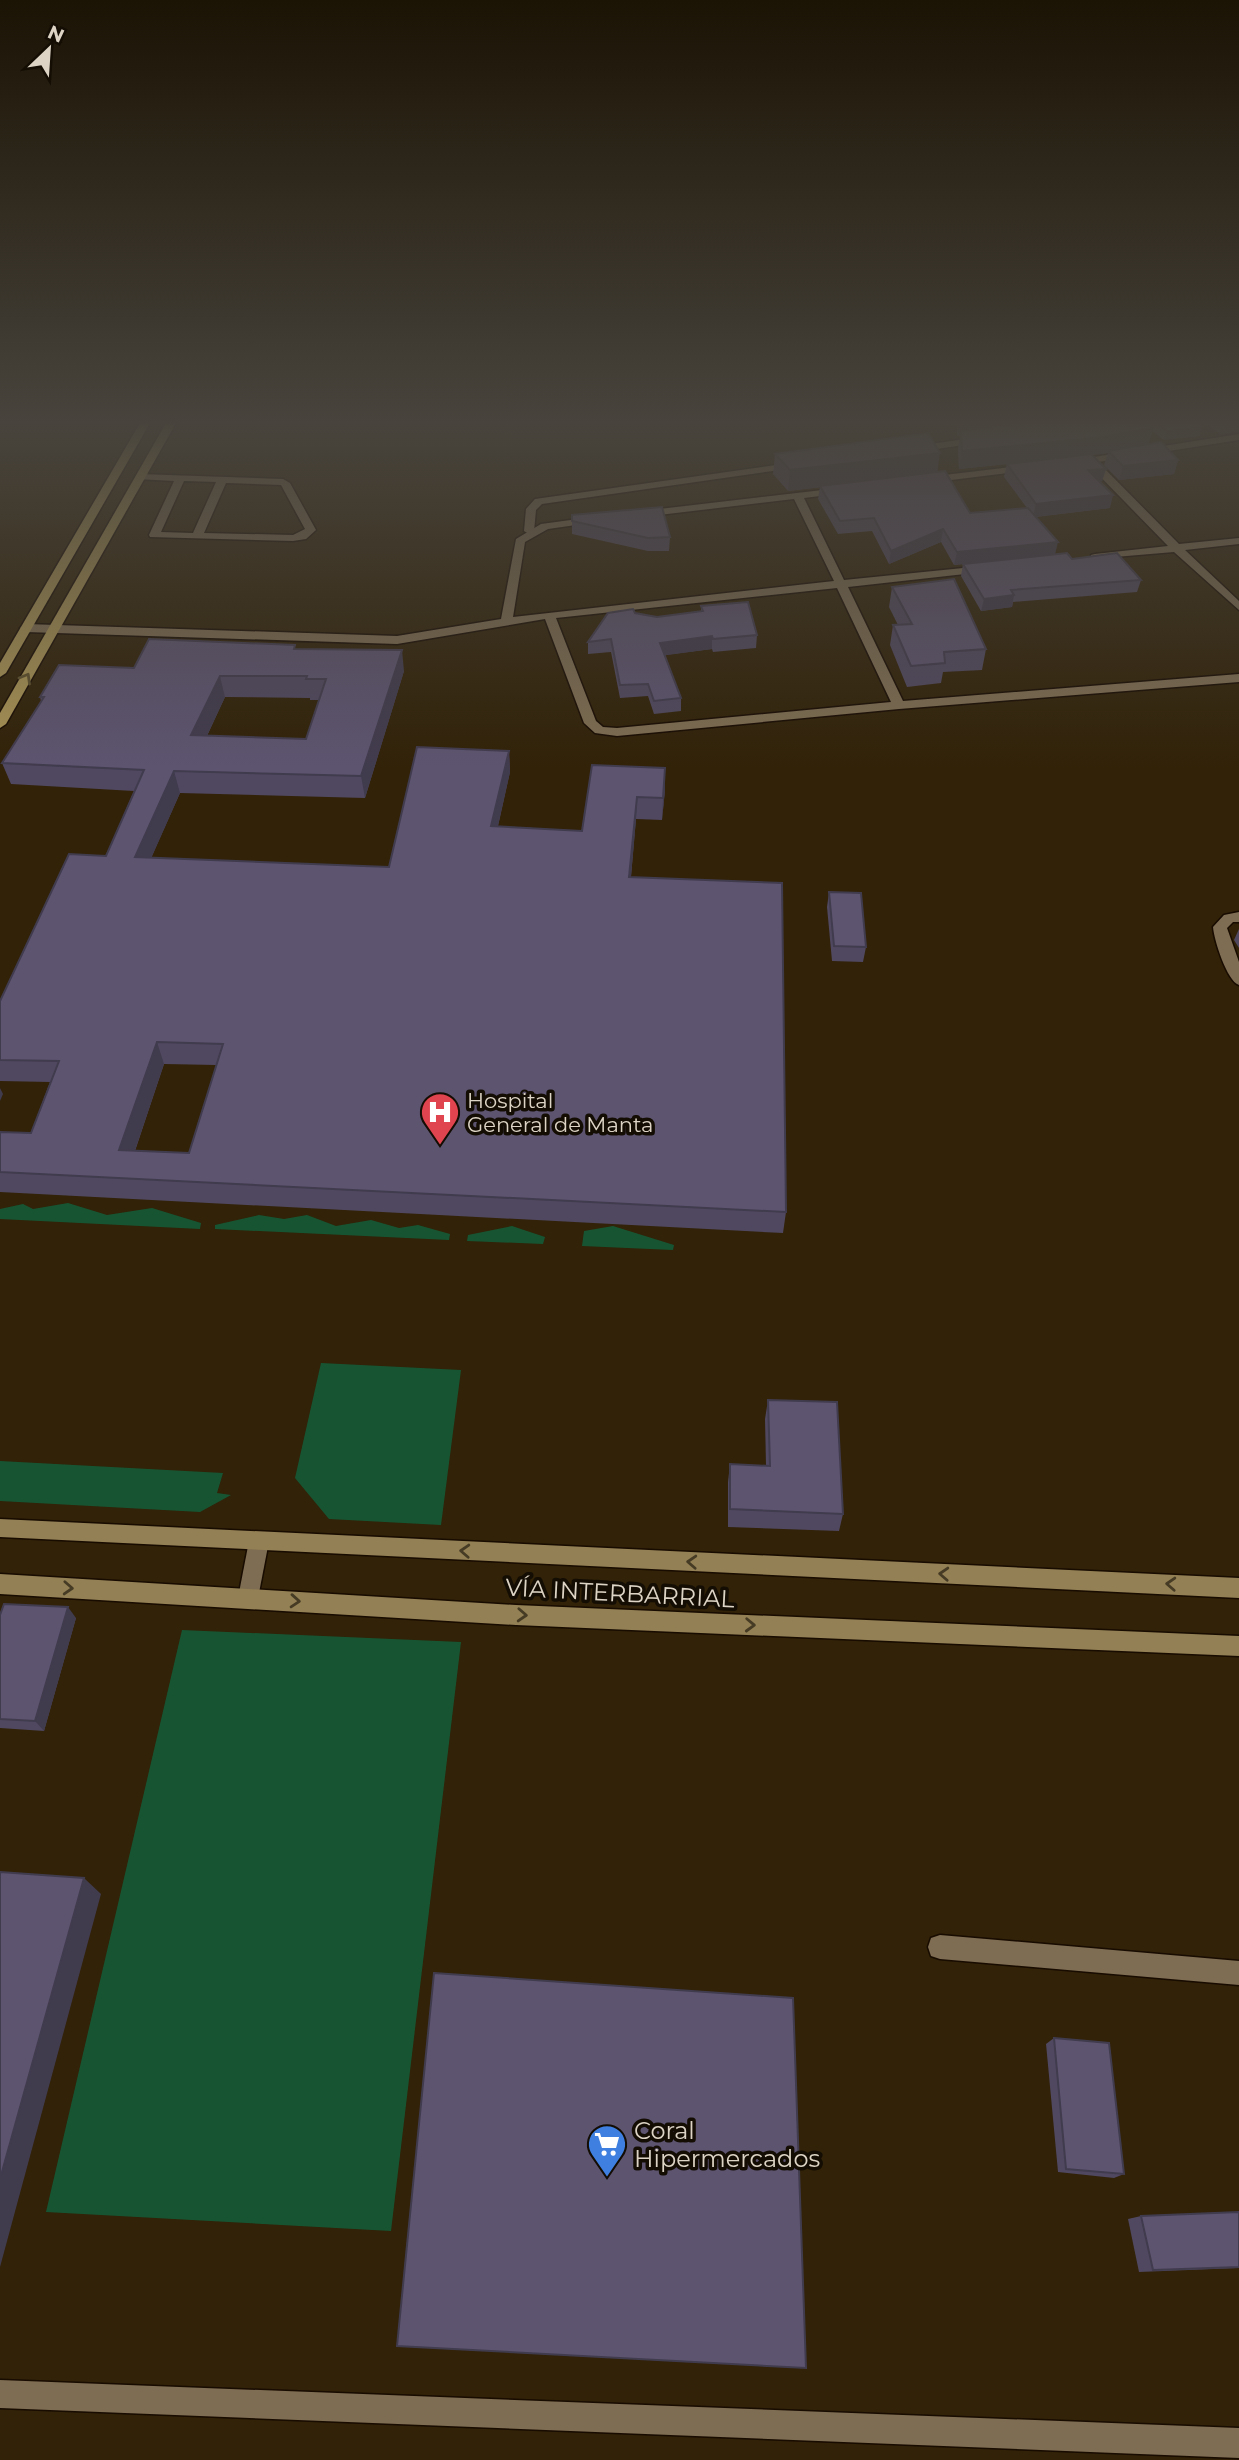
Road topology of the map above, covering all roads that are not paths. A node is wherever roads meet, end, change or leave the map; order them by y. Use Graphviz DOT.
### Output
graph roads {
  1 [pos="78,538"];
  2 [pos="106,538"];
  3 [pos="523,538"];
  4 [pos="819,538"];
  5 [pos="1166,538"];
  6 [pos="1239,541"];
  7 [pos="1176,548"];
  8 [pos="1079,558"];
  9 [pos="996,568"];
  10 [pos="843,584"];
  11 [pos="1239,607"];
  12 [pos="549,615"];
  13 [pos="506,623"];
  14 [pos="26,628"];
  15 [pos="53,631"];
  16 [pos="0,673"];
  17 [pos="1239,678"];
  18 [pos="899,705"];
  19 [pos="1,721"];
  20 [pos="1239,917"];
  21 [pos="1239,980"];
  22 [pos="0,1528"];
  23 [pos="259,1541"];
  24 [pos="0,1584"];
  25 [pos="1239,1588"];
  26 [pos="248,1598"];
  27 [pos="1239,1646"];
  28 [pos="940,1947"];
  29 [pos="1239,1973"];
  30 [pos="0,2394"];
  31 [pos="1239,2443"];
  1 -- 14 [label="main road"];
  2 -- 15 [label="main road"];
  3 -- 13 [label="street"];
  4 -- 10 [label="street"];
  5 -- 7 [label="street"];
  6 -- 7 [label="street"];
  7 -- 8 [label="street"];
  7 -- 11 [label="street"];
  9 -- 10 [label="street"];
  10 -- 12 [label="street"];
  10 -- 18 [label="street"];
  12 -- 13 [label="street"];
  12 -- 18 [label="street"];
  13 -- 15 [label="street"];
  14 -- 15 [label="street"];
  14 -- 16 [label="main road"];
  19 -- 15 [label="main road, one-way"];
  17 -- 18 [label="street"];
  20 -- 21 [label="street"];
  22 -- 23 [label="main road, VÍA INTERBARRIAL"];
  25 -- 23 [label="main road, VÍA INTERBARRIAL, one-way"];
  23 -- 26 [label="street"];
  24 -- 26 [label="main road, VÍA INTERBARRIAL, one-way"];
  26 -- 27 [label="main road, VÍA INTERBARRIAL, one-way"];
  28 -- 29 [label="street"];
  30 -- 31 [label="street"];
}
